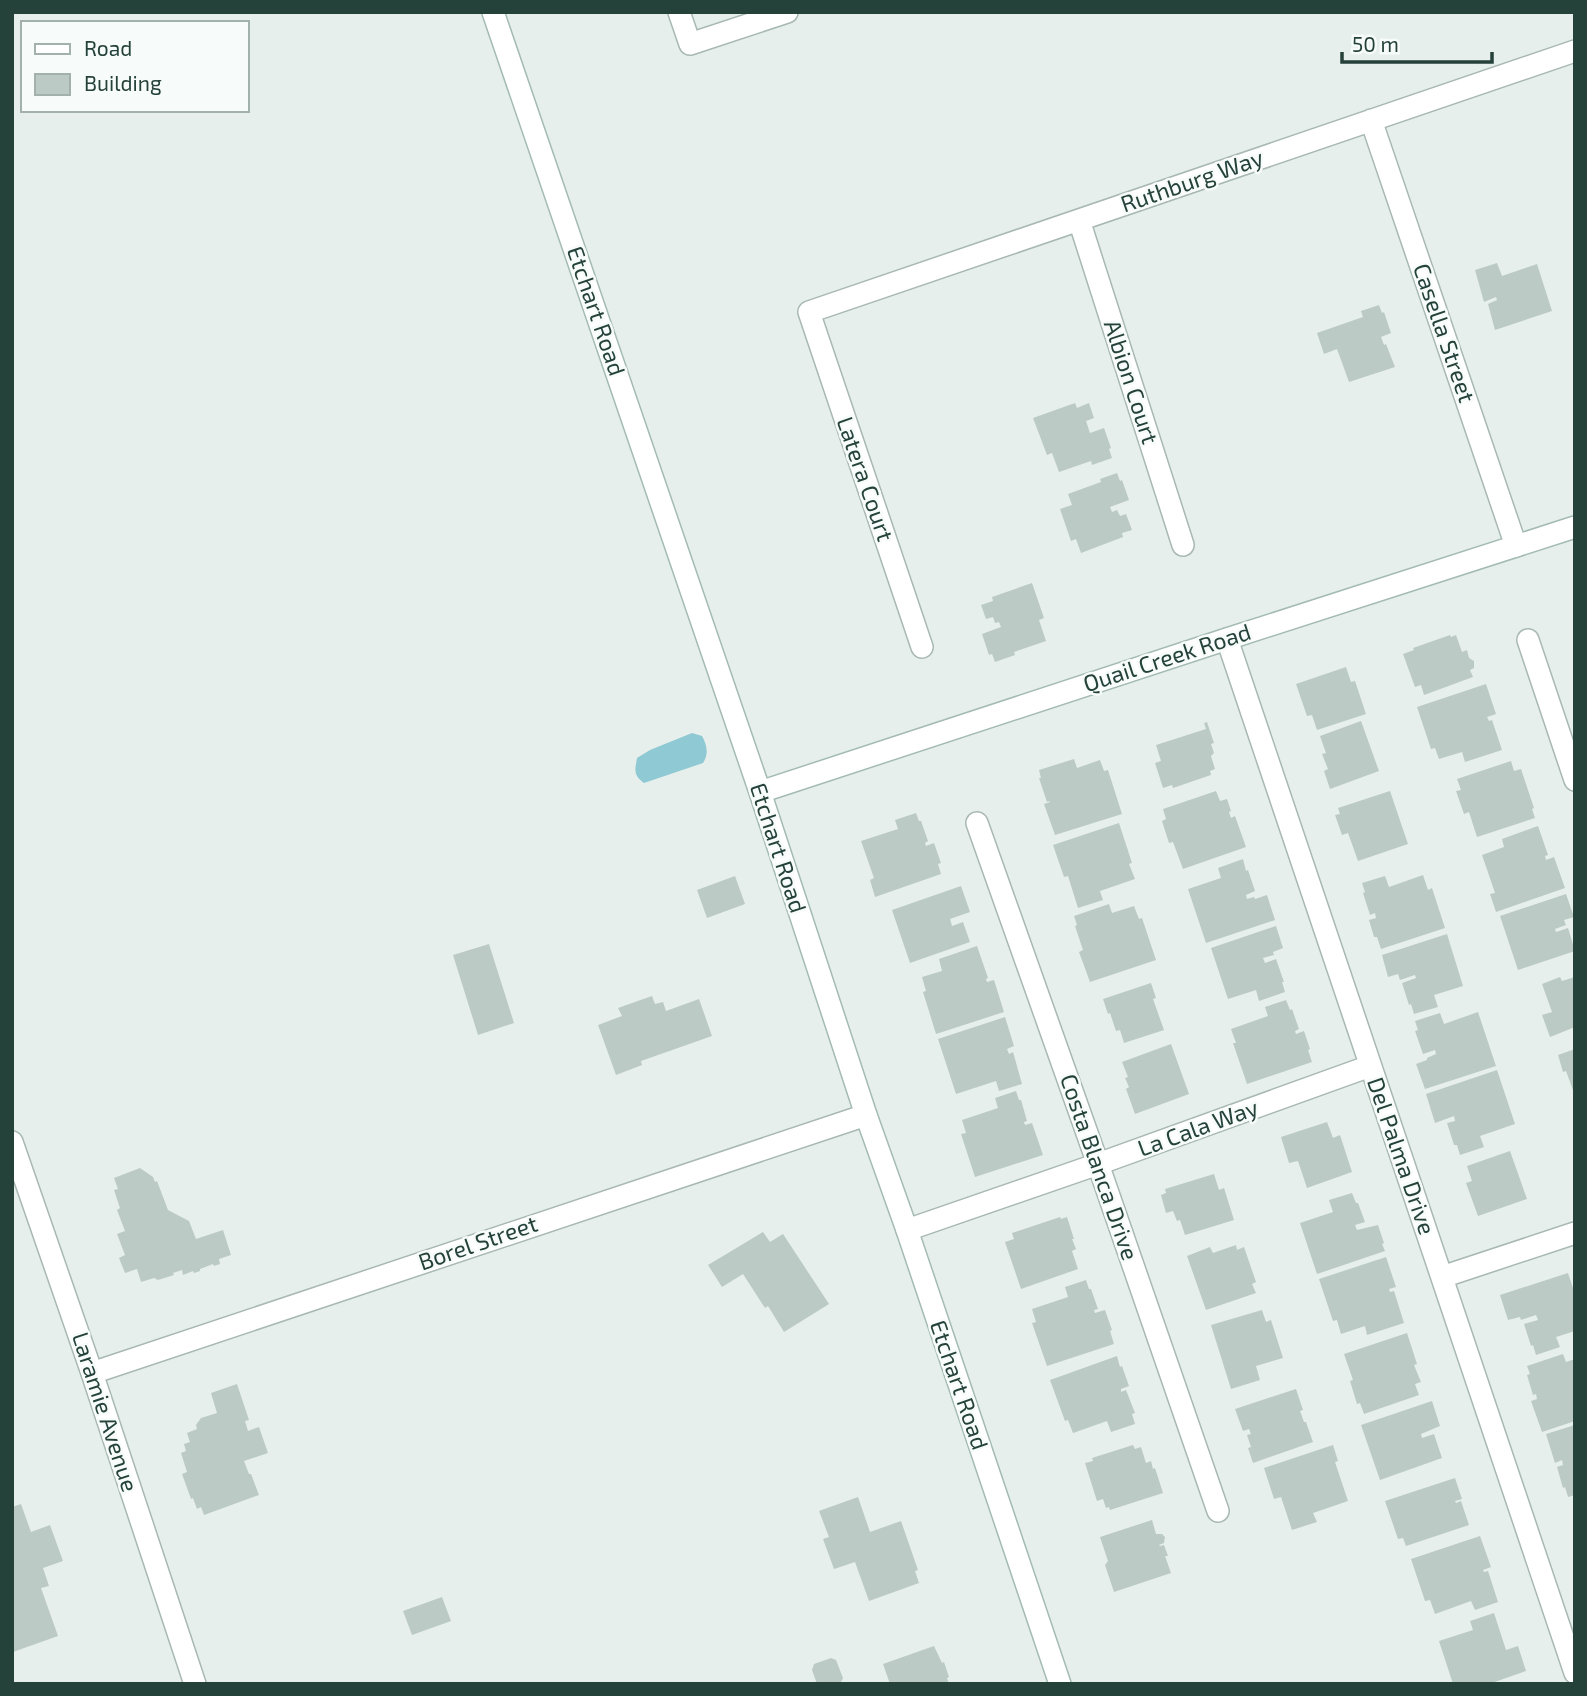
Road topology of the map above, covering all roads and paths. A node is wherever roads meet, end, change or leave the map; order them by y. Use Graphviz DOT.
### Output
graph roads {
  1 [pos="493,12"];
  2 [pos="679,12"];
  3 [pos="787,12"];
  4 [pos="1575,51"];
  5 [pos="1371,120"];
  6 [pos="1079,220"];
  7 [pos="809,312"];
  8 [pos="1575,527"];
  9 [pos="1183,545"];
  10 [pos="1516,546"];
  11 [pos="1227,639"];
  12 [pos="1528,639"];
  13 [pos="922,647"];
  14 [pos="1575,780"];
  15 [pos="760,792"];
  16 [pos="977,824"];
  17 [pos="1370,1066"];
  18 [pos="866,1115"];
  19 [pos="12,1142"];
  20 [pos="1098,1164"];
  21 [pos="907,1230"];
  22 [pos="1575,1233"];
  23 [pos="1442,1277"];
  24 [pos="92,1373"];
  25 [pos="1218,1511"];
  26 [pos="1575,1672"];
  27 [pos="195,1684"];
  28 [pos="1060,1684"];
  1 -- 15 [label="street, Etchart Road"];
  2 -- 3 [label="street"];
  4 -- 5 [label="street, Ruthburg Way"];
  5 -- 6 [label="street, Ruthburg Way"];
  5 -- 10 [label="street, Casella Street"];
  6 -- 7 [label="street, Ruthburg Way"];
  6 -- 9 [label="street, Albion Court"];
  7 -- 13 [label="street, Latera Court"];
  8 -- 10 [label="street, Quail Creek Road"];
  10 -- 11 [label="street, Quail Creek Road"];
  11 -- 15 [label="street, Quail Creek Road"];
  11 -- 17 [label="street, Del Palma Drive"];
  12 -- 14 [label="street"];
  15 -- 18 [label="street, Etchart Road"];
  16 -- 20 [label="street, Costa Blanca Drive"];
  17 -- 20 [label="street, La Cala Way"];
  17 -- 23 [label="street, Del Palma Drive"];
  18 -- 21 [label="street, Etchart Road"];
  18 -- 24 [label="street, Borel Street"];
  19 -- 24 [label="street, Laramie Avenue"];
  20 -- 21 [label="street, La Cala Way"];
  20 -- 25 [label="street, Costa Blanca Drive"];
  21 -- 28 [label="street, Etchart Road"];
  22 -- 23 [label="street"];
  23 -- 26 [label="street, Del Palma Drive"];
  24 -- 27 [label="street, Laramie Avenue"];
}
